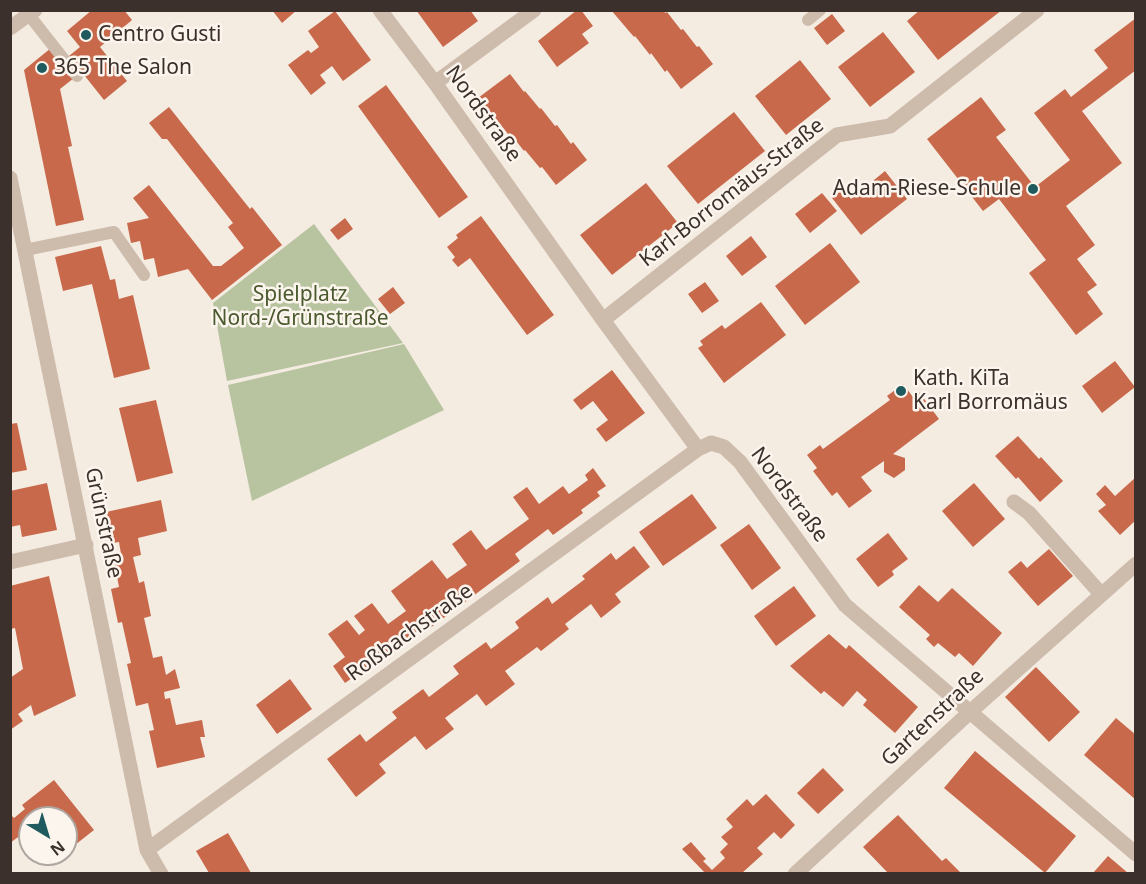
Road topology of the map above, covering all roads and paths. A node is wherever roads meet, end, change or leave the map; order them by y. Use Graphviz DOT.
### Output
graph roads {
  1 [pos="380,10"];
  2 [pos="534,10"];
  3 [pos="820,10"];
  4 [pos="1037,10"];
  5 [pos="32,13"];
  6 [pos="808,20"];
  7 [pos="10,28"];
  8 [pos="77,76"];
  9 [pos="435,83"];
  10 [pos="10,178"];
  11 [pos="25,250"];
  12 [pos="144,275"];
  13 [pos="603,320"];
  14 [pos="698,449"];
  15 [pos="1014,502"];
  16 [pos="86,545"];
  17 [pos="10,562"];
  18 [pos="1136,564"];
  19 [pos="1101,594"];
  20 [pos="970,712"];
  21 [pos="147,850"];
  22 [pos="1136,854"];
  23 [pos="161,873"];
  24 [pos="795,873"];
  1 -- 9 [label="street, Nordstraße"];
  2 -- 9 [label="street"];
  3 -- 6 [label="lane"];
  4 -- 13 [label="street, Karl-Borromäus-Straße"];
  5 -- 7 [label="street"];
  5 -- 8 [label="lane"];
  9 -- 13 [label="street, Nordstraße"];
  10 -- 11 [label="street, Grünstraße"];
  11 -- 12 [label="lane"];
  11 -- 16 [label="street, Grünstraße"];
  13 -- 14 [label="street, Nordstraße"];
  14 -- 20 [label="street, Nordstraße"];
  14 -- 21 [label="street, Roßbachstraße"];
  15 -- 19 [label="street"];
  16 -- 17 [label="street"];
  16 -- 21 [label="street, Grünstraße"];
  18 -- 19 [label="street, Gartenstraße"];
  19 -- 20 [label="street, Gartenstraße"];
  20 -- 22 [label="street, Nordstraße"];
  20 -- 24 [label="street, Gartenstraße"];
  21 -- 23 [label="street, Grünstraße"];
}
